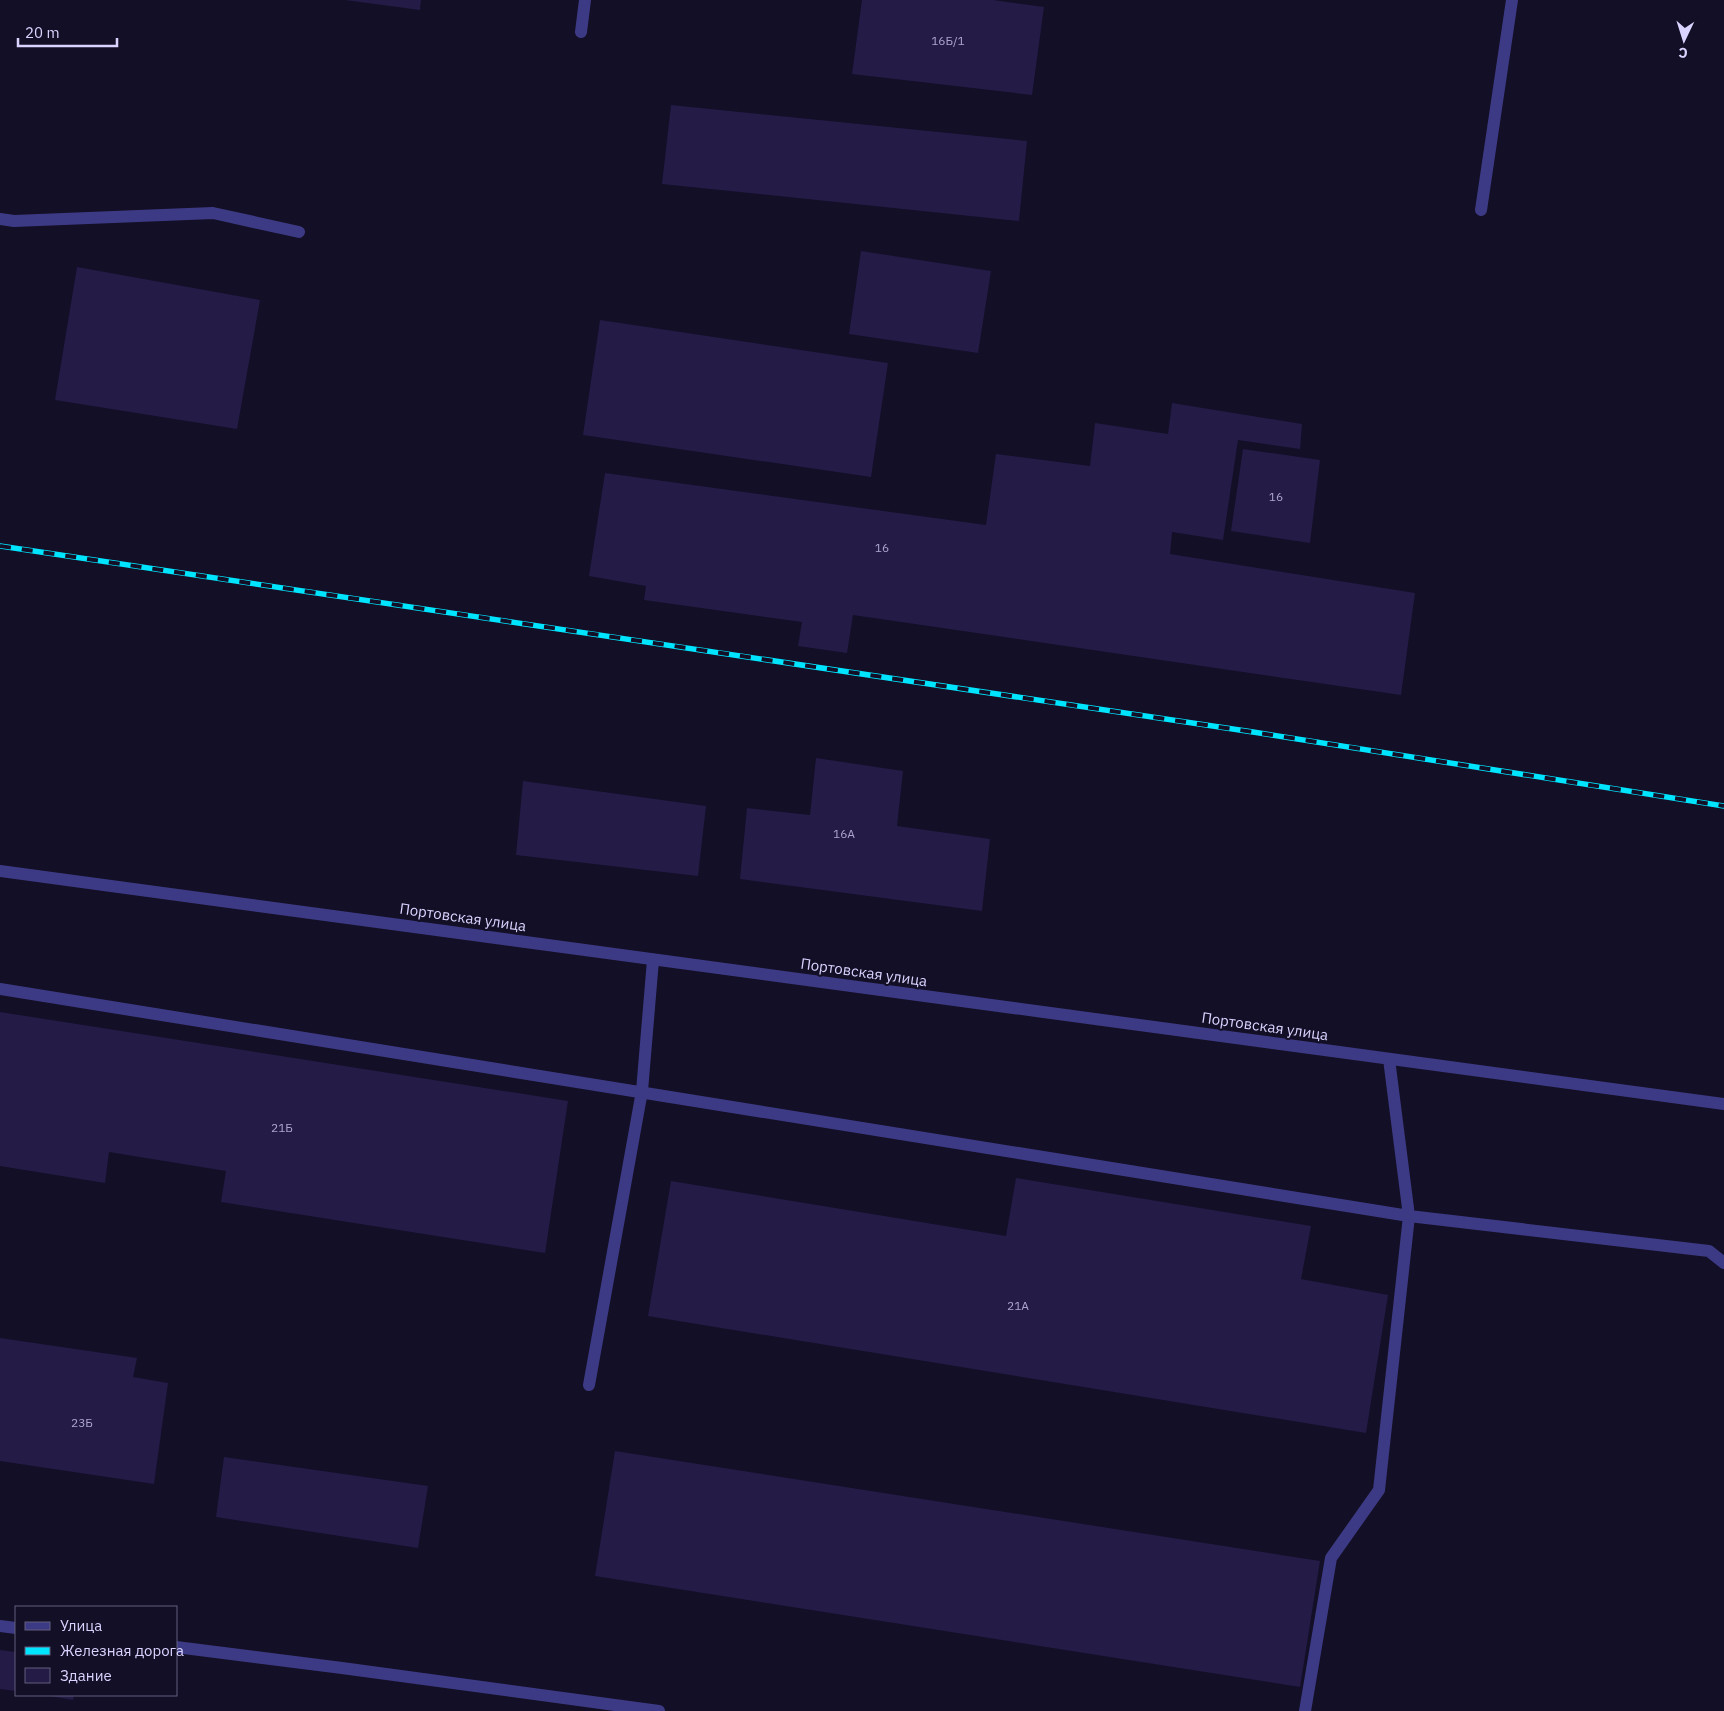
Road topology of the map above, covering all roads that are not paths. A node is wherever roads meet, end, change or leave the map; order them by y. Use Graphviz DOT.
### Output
graph roads {
  1 [pos="585,0"];
  2 [pos="1512,0"];
  3 [pos="581,32"];
  4 [pos="1481,210"];
  5 [pos="0,219"];
  6 [pos="299,232"];
  7 [pos="0,871"];
  8 [pos="653,960"];
  9 [pos="0,989"];
  10 [pos="1389,1059"];
  11 [pos="642,1091"];
  12 [pos="1724,1104"];
  13 [pos="1409,1216"];
  14 [pos="1724,1263"];
  15 [pos="589,1385"];
  16 [pos="0,1626"];
  17 [pos="15,1628"];
  18 [pos="178,1647"];
  19 [pos="659,1711"];
  20 [pos="1305,1711"];
  1 -- 3 [label="street"];
  2 -- 4 [label="street"];
  5 -- 6 [label="street"];
  7 -- 8 [label="street, Портовская улица"];
  8 -- 10 [label="street, Портовская улица"];
  8 -- 11 [label="street"];
  9 -- 11 [label="street"];
  10 -- 12 [label="street, Портовская улица"];
  10 -- 13 [label="street"];
  11 -- 13 [label="street"];
  11 -- 15 [label="street"];
  13 -- 14 [label="street"];
  13 -- 20 [label="street"];
  16 -- 17 [label="street"];
  18 -- 19 [label="street"];
}
